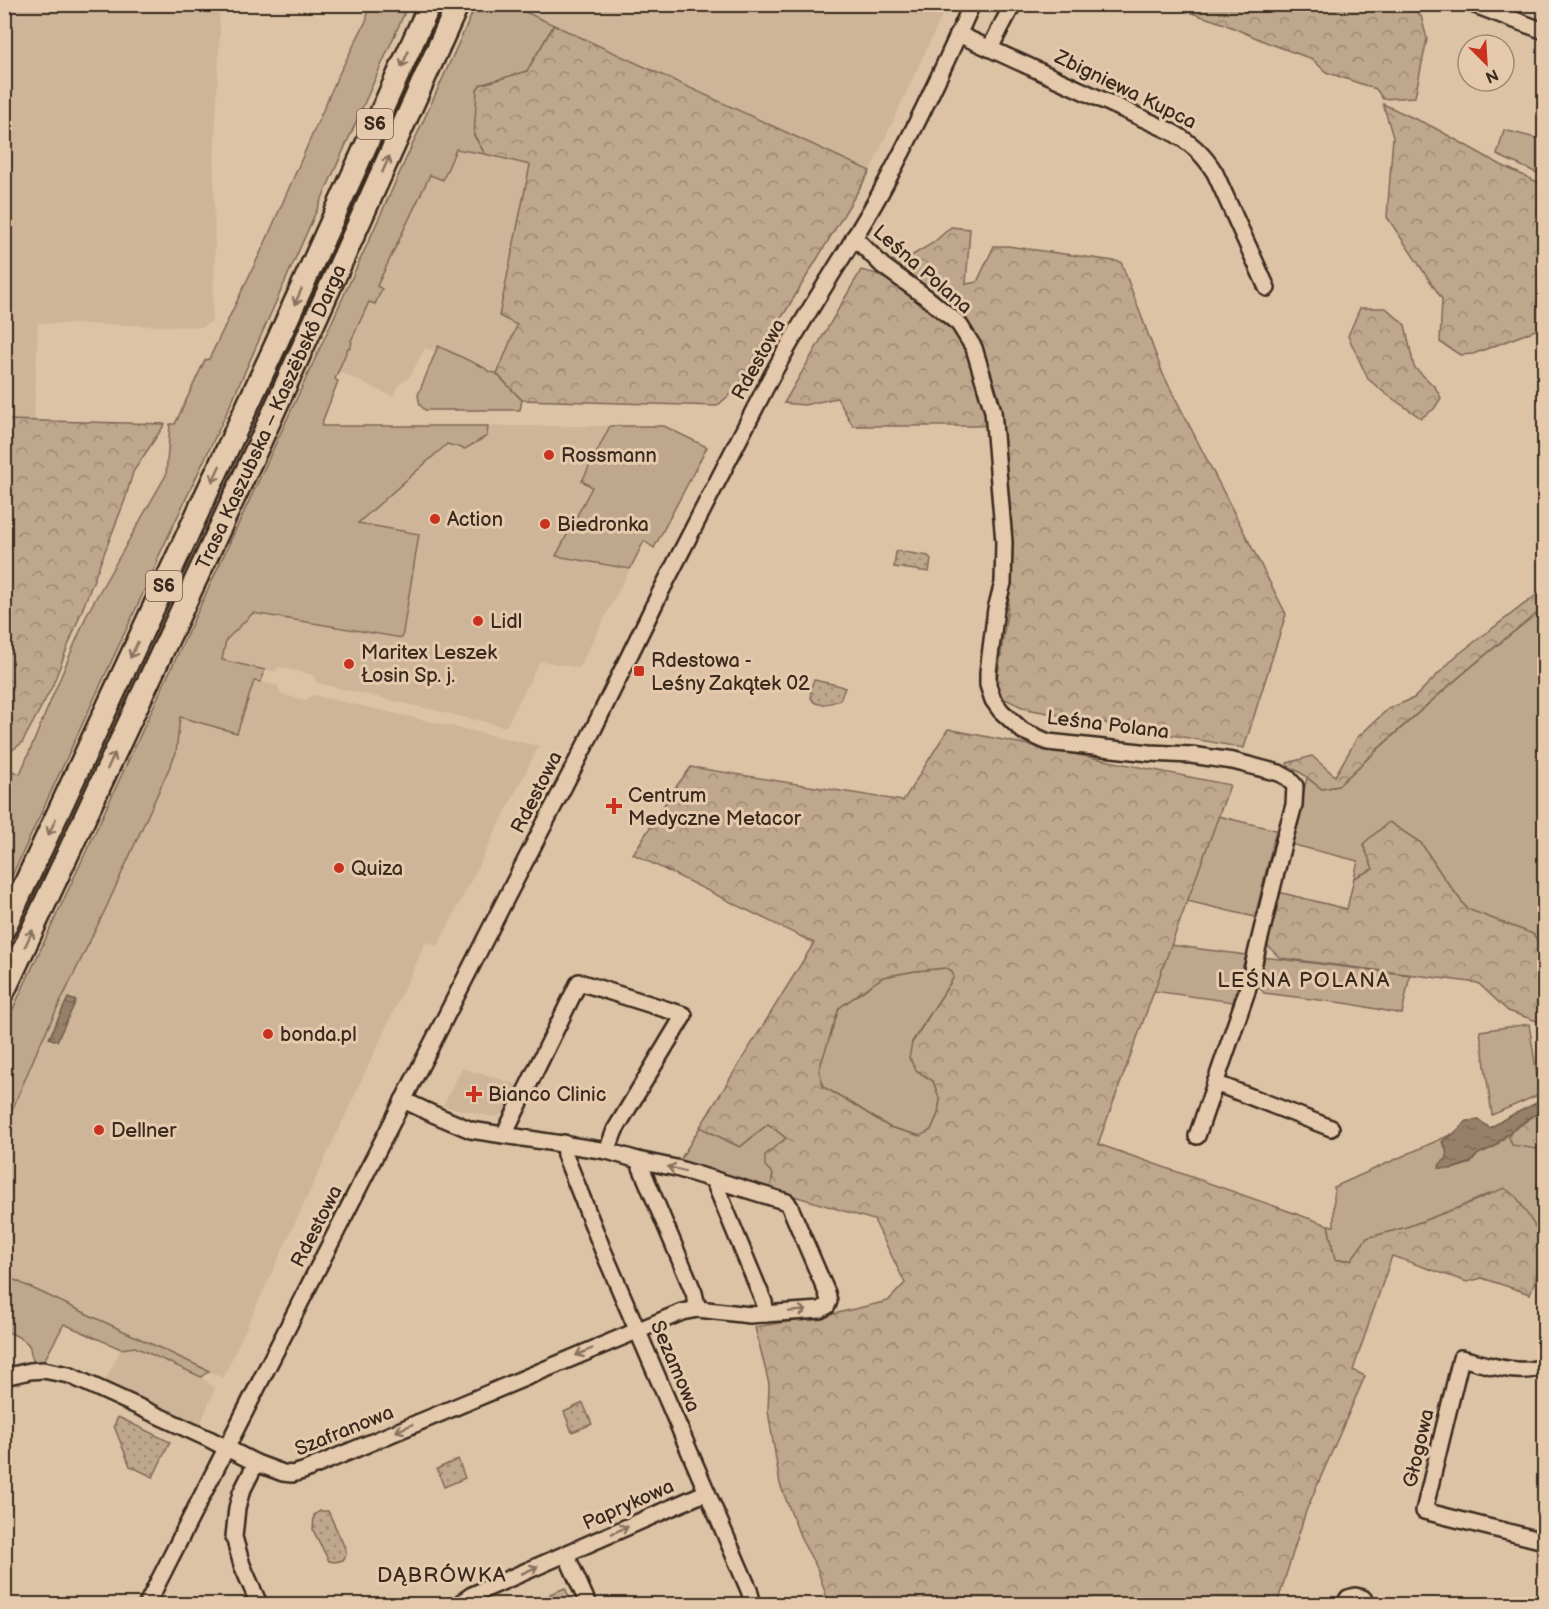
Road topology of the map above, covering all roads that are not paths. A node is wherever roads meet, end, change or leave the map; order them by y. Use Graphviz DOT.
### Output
graph roads {
  1 [pos="458,4"];
  2 [pos="972,4"];
  3 [pos="1013,4"];
  4 [pos="1472,4"];
  5 [pos="429,5"];
  6 [pos="1545,31"];
  7 [pos="958,34"];
  8 [pos="990,48"];
  9 [pos="854,237"];
  10 [pos="1267,288"];
  11 [pos="4,929"];
  12 [pos="4,991"];
  13 [pos="1215,1083"];
  14 [pos="403,1100"];
  15 [pos="1331,1128"];
  16 [pos="504,1135"];
  17 [pos="1197,1136"];
  18 [pos="564,1143"];
  19 [pos="607,1151"];
  20 [pos="638,1160"];
  21 [pos="713,1179"];
  22 [pos="698,1309"];
  23 [pos="766,1314"];
  24 [pos="637,1329"];
  25 [pos="1545,1366"];
  26 [pos="4,1377"];
  27 [pos="226,1448"];
  28 [pos="256,1463"];
  29 [pos="707,1492"];
  30 [pos="1545,1541"];
  31 [pos="566,1554"];
  32 [pos="147,1605"];
  33 [pos="259,1605"];
  34 [pos="459,1605"];
  35 [pos="588,1605"];
  36 [pos="753,1605"];
  37 [pos="1344,1605"];
  38 [pos="1368,1605"];
  12 -- 1 [label="highway, Trasa Kaszubska – Kaszëbskô Darga / S6, one-way"];
  2 -- 7 [label="street, Rdestowa"];
  3 -- 8 [label="street"];
  4 -- 6 [label="street"];
  5 -- 11 [label="highway, Trasa Kaszubska – Kaszëbskô Darga / S6, one-way"];
  7 -- 8 [label="street, Zbigniewa Kupca"];
  7 -- 9 [label="street, Rdestowa"];
  8 -- 10 [label="street, Zbigniewa Kupca"];
  9 -- 13 [label="street, Leśna Polana"];
  9 -- 14 [label="street, Rdestowa"];
  13 -- 15 [label="street"];
  13 -- 17 [label="street, Leśna Polana"];
  14 -- 16 [label="street, Szafranowa"];
  14 -- 27 [label="street, Rdestowa"];
  16 -- 18 [label="street, Szafranowa"];
  16 -- 19 [label="street"];
  18 -- 19 [label="street, Szafranowa"];
  18 -- 24 [label="street, Sezamowa"];
  19 -- 20 [label="street, Szafranowa"];
  21 -- 20 [label="street, Szafranowa, one-way"];
  20 -- 22 [label="street"];
  21 -- 23 [label="street"];
  23 -- 21 [label="street, Szafranowa, one-way"];
  22 -- 23 [label="street, Szafranowa"];
  22 -- 24 [label="street, Szafranowa"];
  24 -- 28 [label="street, Szafranowa, one-way"];
  24 -- 29 [label="street, Sezamowa"];
  25 -- 30 [label="street, Głogowa"];
  26 -- 27 [label="street, Szafranowa"];
  27 -- 28 [label="street, Szafranowa"];
  27 -- 32 [label="street, Rdestowa"];
  28 -- 33 [label="street"];
  31 -- 29 [label="street, Paprykowa, one-way"];
  29 -- 36 [label="street, Sezamowa"];
  34 -- 31 [label="street, Paprykowa, one-way"];
  31 -- 35 [label="street, Paprykowa"];
  37 -- 38 [label="street"];
}
